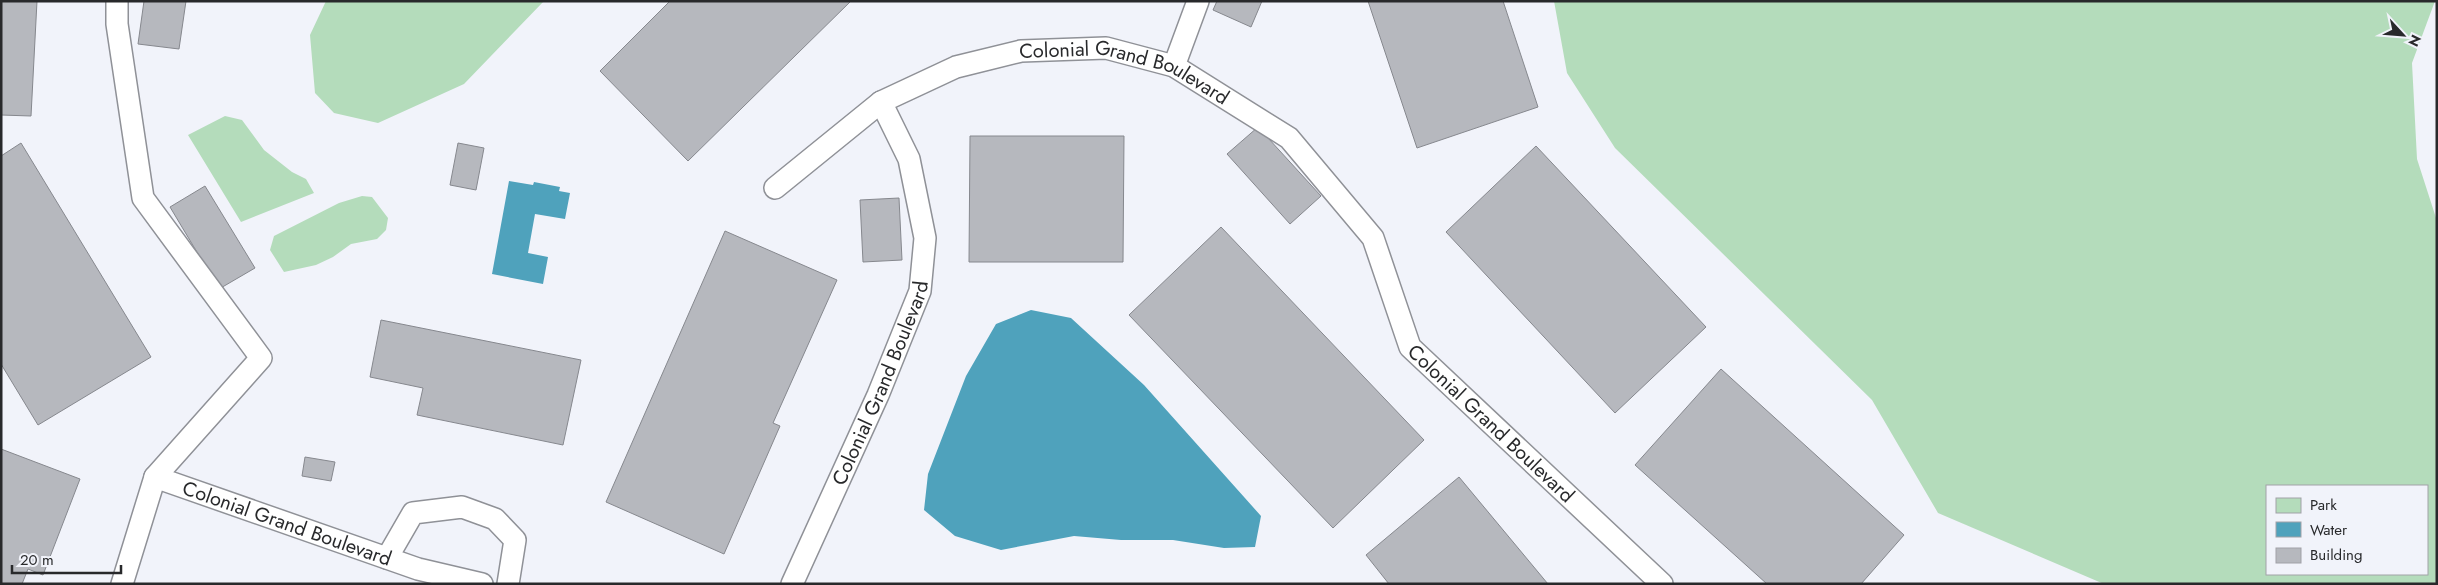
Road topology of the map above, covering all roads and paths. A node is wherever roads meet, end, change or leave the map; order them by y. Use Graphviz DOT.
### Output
graph roads {
  1 [pos="117,1"];
  2 [pos="1198,1"];
  3 [pos="1174,66"];
  4 [pos="881,102"];
  5 [pos="775,188"];
  6 [pos="155,478"];
  7 [pos="387,558"];
  8 [pos="417,577"];
  9 [pos="122,584"];
  10 [pos="482,584"];
  11 [pos="508,584"];
  12 [pos="792,584"];
  13 [pos="1662,584"];
  1 -- 6 [label="lane, Colonial Grand Boulevard"];
  2 -- 3 [label="lane"];
  3 -- 4 [label="lane, Colonial Grand Boulevard"];
  3 -- 13 [label="lane, Colonial Grand Boulevard"];
  4 -- 5 [label="lane"];
  4 -- 12 [label="lane, Colonial Grand Boulevard"];
  6 -- 7 [label="lane, Colonial Grand Boulevard"];
  6 -- 9 [label="lane, Colonial Grand Boulevard"];
  7 -- 8 [label="lane, Colonial Grand Boulevard"];
  7 -- 11 [label="lane"];
  8 -- 10 [label="lane, Colonial Grand Boulevard"];
}
